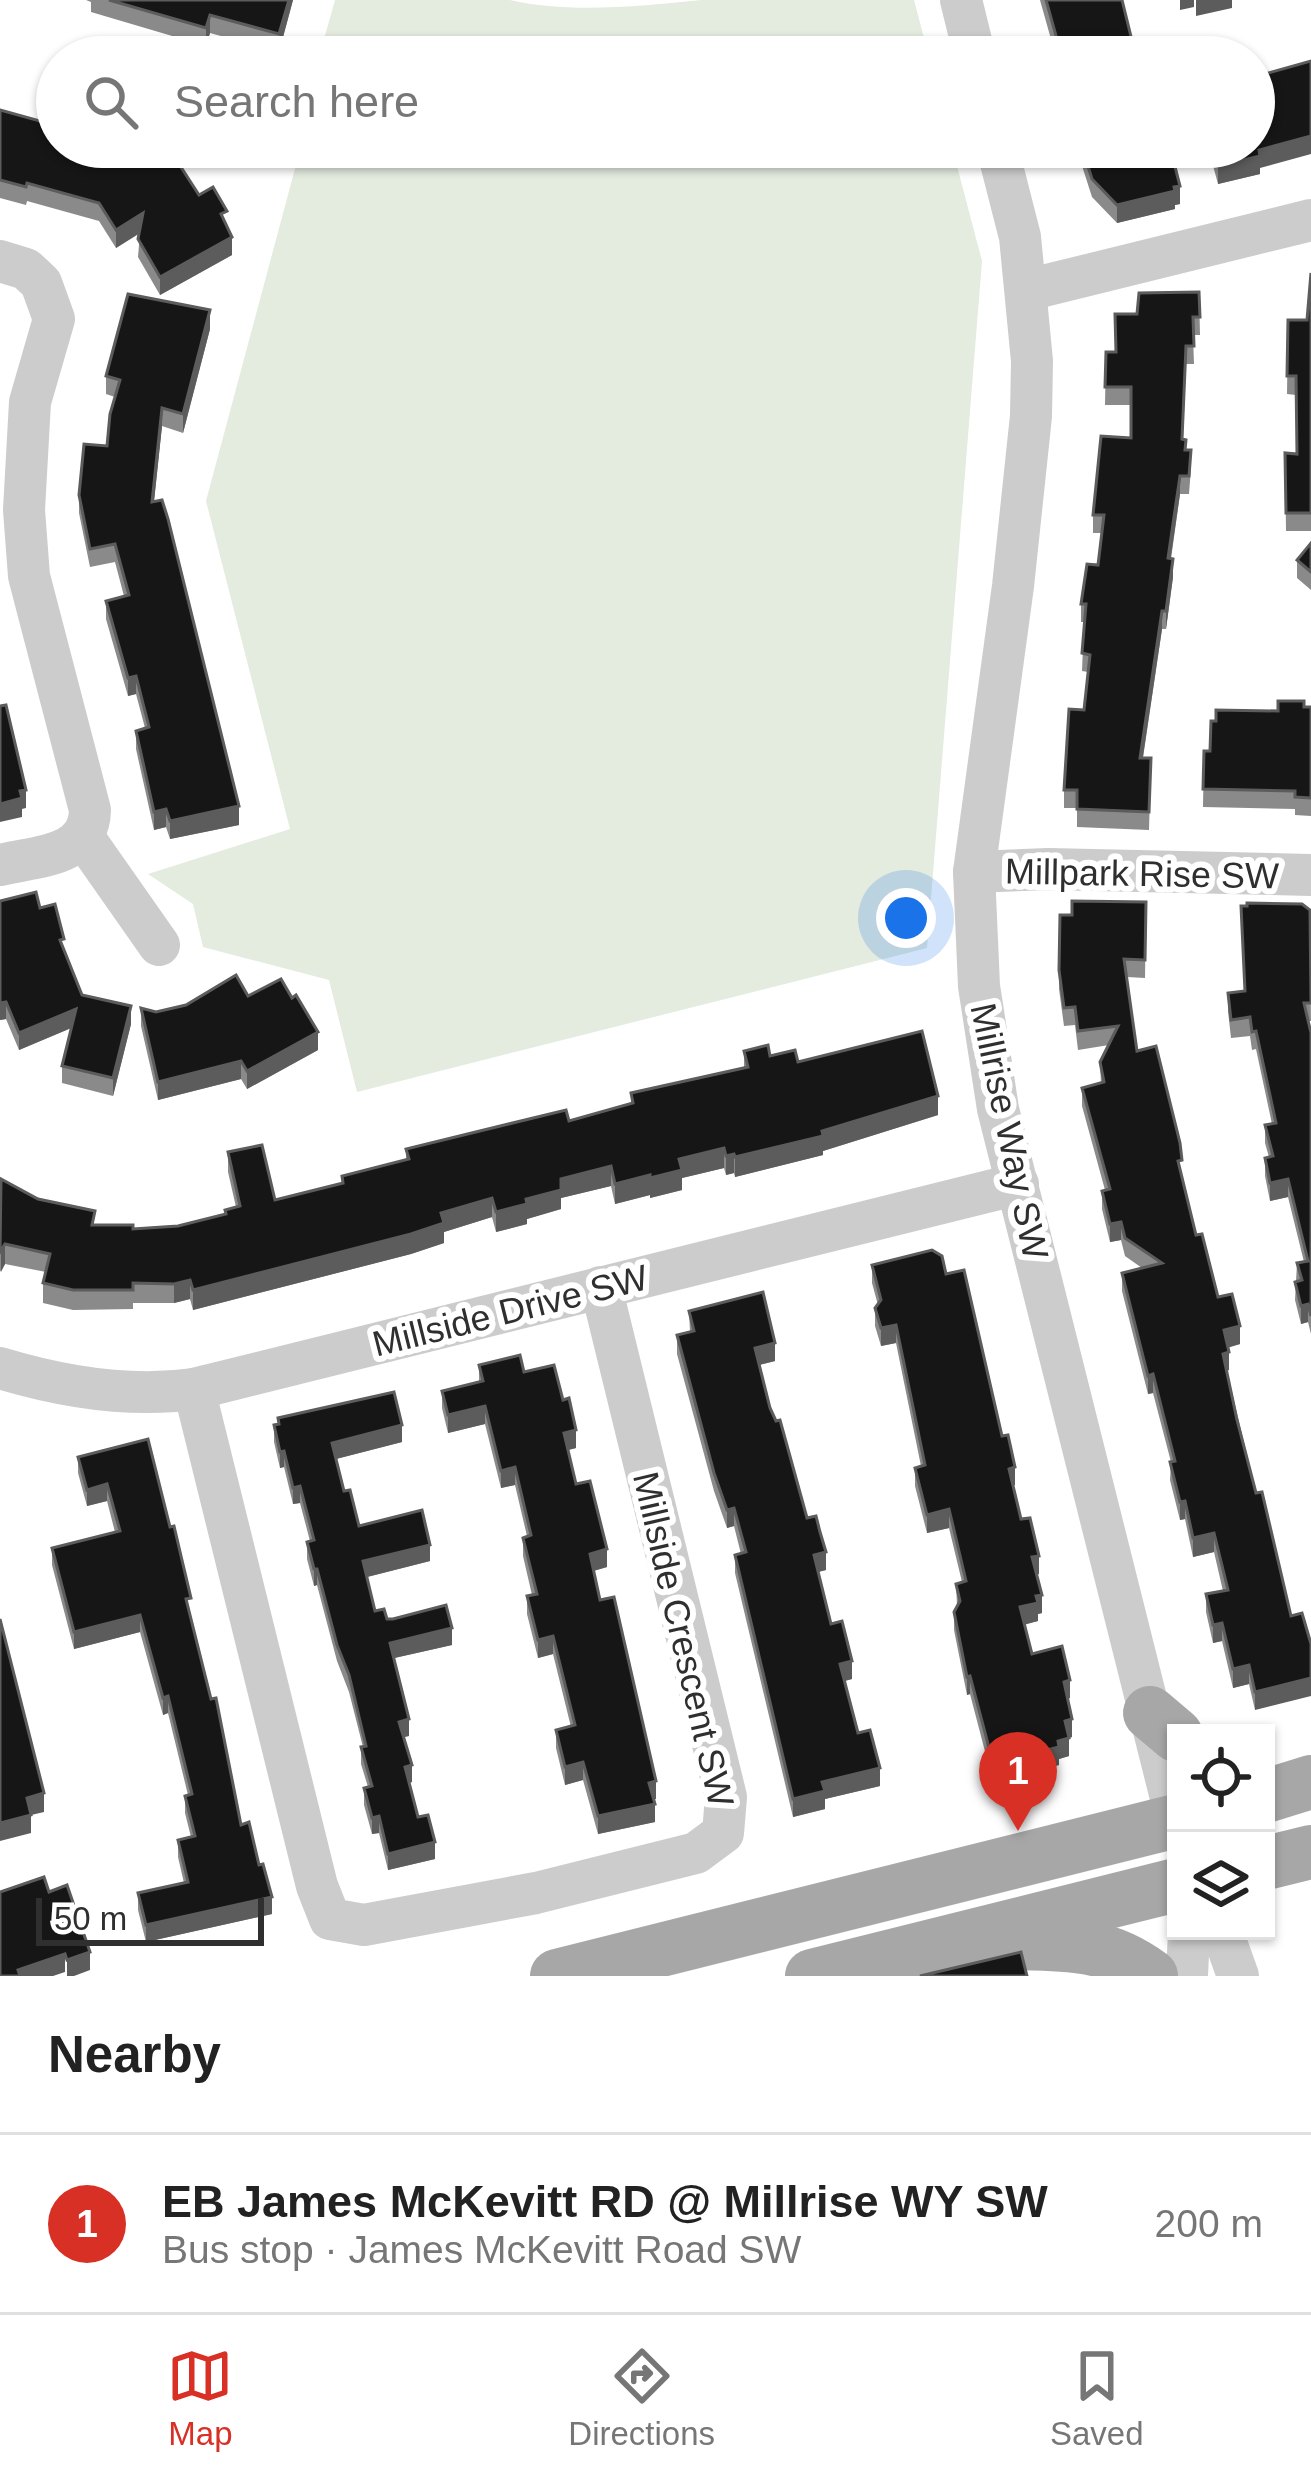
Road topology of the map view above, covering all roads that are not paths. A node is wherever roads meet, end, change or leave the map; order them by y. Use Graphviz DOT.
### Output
graph roads {
  1 [pos="961,0"];
  2 [pos="970,36"];
  3 [pos="1003,168"];
  4 [pos="1311,220"];
  5 [pos="0,262"];
  6 [pos="1027,290"];
  7 [pos="84,838"];
  8 [pos="0,866"];
  9 [pos="974,872"];
  10 [pos="1311,875"];
  11 [pos="159,945"];
  12 [pos="1018,1184"];
  13 [pos="601,1287"];
  14 [pos="0,1368"];
  15 [pos="194,1389"];
  16 [pos="1163,1724"];
  17 [pos="1275,1765"];
  18 [pos="1311,1767"];
  19 [pos="1311,1782"];
  20 [pos="1275,1793"];
  21 [pos="1167,1822"];
  22 [pos="1311,1852"];
  23 [pos="1275,1861"];
  24 [pos="1167,1887"];
  25 [pos="1189,1940"];
  26 [pos="1225,1940"];
  27 [pos="949,1941"];
  28 [pos="557,1976"];
  29 [pos="812,1976"];
  30 [pos="1151,1976"];
  31 [pos="1187,1976"];
  32 [pos="1238,1976"];
  1 -- 2 [label="street"];
  3 -- 6 [label="street, Millrise Way SW"];
  4 -- 6 [label="street"];
  5 -- 7 [label="street"];
  6 -- 9 [label="street, Millrise Way SW"];
  7 -- 8 [label="street"];
  7 -- 11 [label="street"];
  9 -- 10 [label="street, Millpark Rise SW"];
  9 -- 12 [label="street, Millrise Way SW"];
  12 -- 13 [label="street, Millside Drive SW"];
  12 -- 16 [label="street, Millrise Way SW"];
  13 -- 15 [label="street, Millside Drive SW"];
  13 -- 15 [label="street, Millside Crescent SW"];
  14 -- 15 [label="street, Millside Drive SW"];
  17 -- 18 [label="main road"];
  19 -- 20 [label="main road"];
  21 -- 28 [label="main road"];
  22 -- 23 [label="main road"];
  24 -- 27 [label="main road"];
  25 -- 31 [label="street"];
  26 -- 32 [label="street"];
  27 -- 29 [label="main road"];
  27 -- 30 [label="main road"];
}
